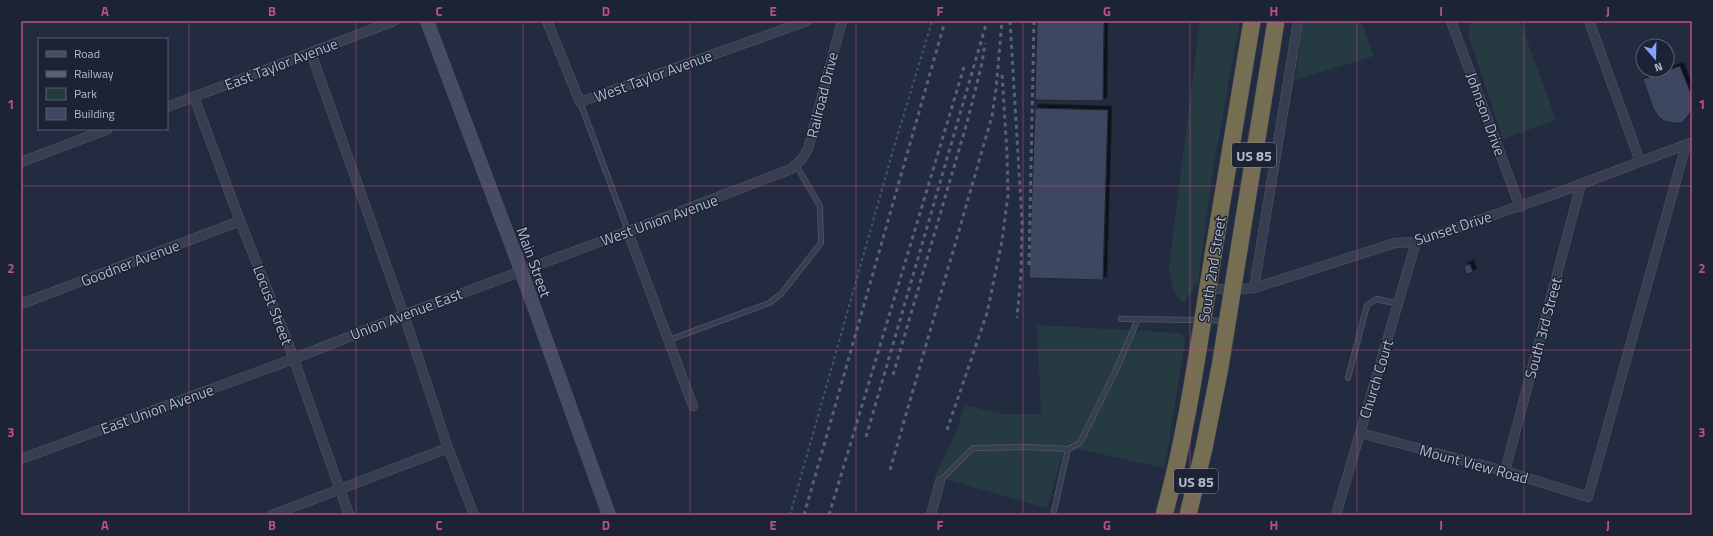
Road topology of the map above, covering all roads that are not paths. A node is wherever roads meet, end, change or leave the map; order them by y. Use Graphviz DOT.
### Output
graph roads {
  1 [pos="394,21"];
  2 [pos="427,21"];
  3 [pos="548,21"];
  4 [pos="807,21"];
  5 [pos="842,21"];
  6 [pos="1252,21"];
  7 [pos="1276,21"];
  8 [pos="1298,21"];
  9 [pos="1451,21"];
  10 [pos="1589,21"];
  11 [pos="311,53"];
  12 [pos="194,97"];
  13 [pos="580,102"];
  14 [pos="168,107"];
  15 [pos="105,130"];
  16 [pos="1689,144"];
  17 [pos="1640,161"];
  18 [pos="21,162"];
  19 [pos="796,165"];
  20 [pos="1581,184"];
  21 [pos="1520,207"];
  22 [pos="240,221"];
  23 [pos="628,232"];
  24 [pos="1416,242"];
  25 [pos="520,271"];
  26 [pos="1208,288"];
  27 [pos="1254,288"];
  28 [pos="1231,290"];
  29 [pos="21,304"];
  30 [pos="1398,304"];
  31 [pos="404,315"];
  32 [pos="1120,319"];
  33 [pos="1138,319"];
  34 [pos="1203,320"];
  35 [pos="1227,321"];
  36 [pos="669,340"];
  37 [pos="293,359"];
  38 [pos="1348,378"];
  39 [pos="693,406"];
  40 [pos="1360,432"];
  41 [pos="448,448"];
  42 [pos="1068,449"];
  43 [pos="21,459"];
  44 [pos="1505,471"];
  45 [pos="940,481"];
  46 [pos="340,490"];
  47 [pos="272,515"];
  48 [pos="349,515"];
  49 [pos="474,515"];
  50 [pos="609,515"];
  51 [pos="930,515"];
  52 [pos="1053,515"];
  53 [pos="1164,515"];
  54 [pos="1188,515"];
  55 [pos="1336,515"];
  1 -- 11 [label="street, East Taylor Avenue"];
  2 -- 25 [label="street, Main Street"];
  3 -- 13 [label="street, West Taylor Avenue"];
  4 -- 13 [label="street, West Taylor Avenue"];
  5 -- 19 [label="street, Railroad Drive"];
  6 -- 26 [label="highway, South 2nd Street / US 85"];
  7 -- 28 [label="highway, South 2nd Street / US 85"];
  8 -- 27 [label="street"];
  9 -- 21 [label="street, Johnson Drive"];
  10 -- 17 [label="street"];
  11 -- 12 [label="street, East Taylor Avenue"];
  11 -- 31 [label="street"];
  12 -- 14 [label="street, East Taylor Avenue"];
  12 -- 22 [label="street, Locust Street"];
  13 -- 23 [label="lane"];
  15 -- 18 [label="street"];
  16 -- 17 [label="street, Sunset Drive"];
  16 -- 44 [label="street, Mount View Road"];
  17 -- 20 [label="street, Sunset Drive"];
  19 -- 23 [label="street, West Union Avenue"];
  19 -- 36 [label="lane"];
  20 -- 21 [label="street, Sunset Drive"];
  20 -- 44 [label="street, South 3rd Street"];
  21 -- 24 [label="street, Sunset Drive"];
  22 -- 29 [label="street, Goodner Avenue"];
  22 -- 37 [label="street, Locust Street"];
  23 -- 25 [label="street, West Union Avenue"];
  23 -- 36 [label="street"];
  24 -- 27 [label="street, Sunset Drive"];
  24 -- 30 [label="street, Church Court"];
  25 -- 31 [label="street, Union Avenue East"];
  25 -- 50 [label="street, Main Street"];
  26 -- 28 [label="street, Sunset Drive"];
  26 -- 34 [label="highway, South 2nd Street / US 85"];
  27 -- 28 [label="street, Sunset Drive"];
  28 -- 35 [label="highway, South 2nd Street / US 85"];
  30 -- 38 [label="lane"];
  30 -- 40 [label="street, Church Court"];
  31 -- 37 [label="street, Union Avenue East"];
  31 -- 41 [label="street"];
  32 -- 33 [label="lane"];
  33 -- 34 [label="lane"];
  33 -- 42 [label="lane"];
  34 -- 35 [label="lane"];
  34 -- 53 [label="highway, South 2nd Street / US 85"];
  35 -- 54 [label="highway, South 2nd Street / US 85"];
  36 -- 39 [label="street"];
  37 -- 43 [label="street, East Union Avenue"];
  37 -- 46 [label="street, Locust Street"];
  40 -- 44 [label="street, Mount View Road"];
  40 -- 55 [label="street, Church Court"];
  41 -- 46 [label="street"];
  41 -- 49 [label="street"];
  42 -- 45 [label="lane"];
  42 -- 52 [label="lane"];
  45 -- 51 [label="street"];
  46 -- 47 [label="street"];
  46 -- 48 [label="street, Locust Street"];
}
